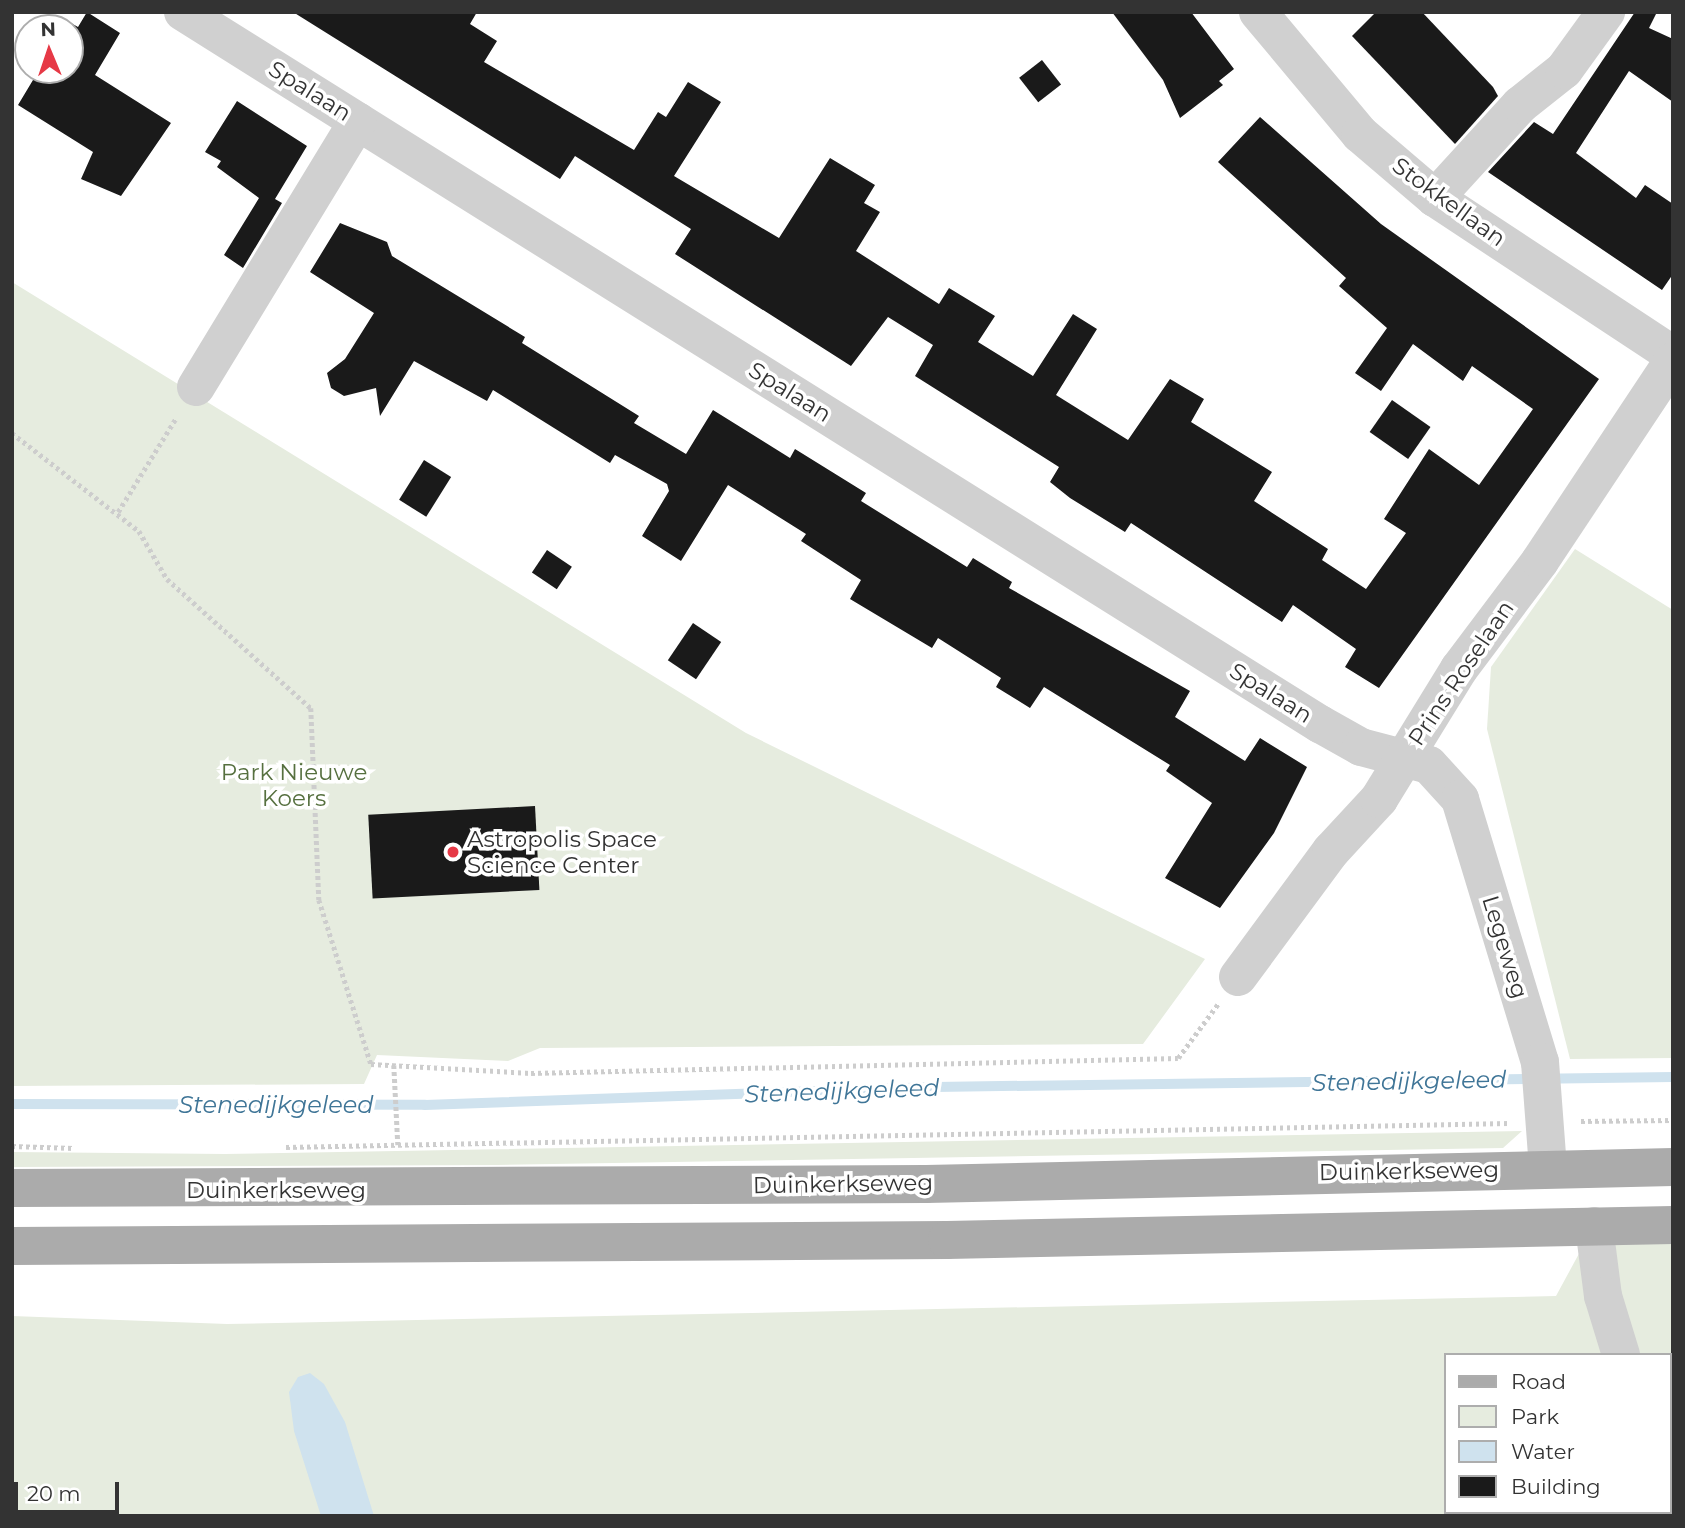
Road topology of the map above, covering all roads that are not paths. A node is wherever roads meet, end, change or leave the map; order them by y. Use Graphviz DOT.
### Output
graph roads {
  1 [pos="183,12"];
  2 [pos="1258,12"];
  3 [pos="1606,12"];
  4 [pos="358,121"];
  5 [pos="1435,198"];
  6 [pos="1673,355"];
  7 [pos="1673,361"];
  8 [pos="196,387"];
  9 [pos="1404,757"];
  10 [pos="1238,977"];
  11 [pos="1673,1167"];
  12 [pos="1548,1168"];
  13 [pos="12,1188"];
  14 [pos="1673,1225"];
  15 [pos="1594,1226"];
  16 [pos="12,1246"];
  17 [pos="1620,1353"];
  1 -- 4 [label="street, Spalaan"];
  2 -- 5 [label="street, Stokkellaan"];
  3 -- 5 [label="street"];
  4 -- 8 [label="street"];
  4 -- 9 [label="street, Spalaan"];
  5 -- 6 [label="street, Stokkellaan"];
  7 -- 9 [label="street, Prins Roselaan"];
  9 -- 10 [label="street, Prins Roselaan"];
  9 -- 12 [label="street, Legeweg"];
  11 -- 12 [label="main road, Duinkerkseweg"];
  12 -- 13 [label="main road, Duinkerkseweg"];
  12 -- 15 [label="main road"];
  14 -- 15 [label="main road"];
  15 -- 16 [label="main road"];
  15 -- 17 [label="street"];
}
